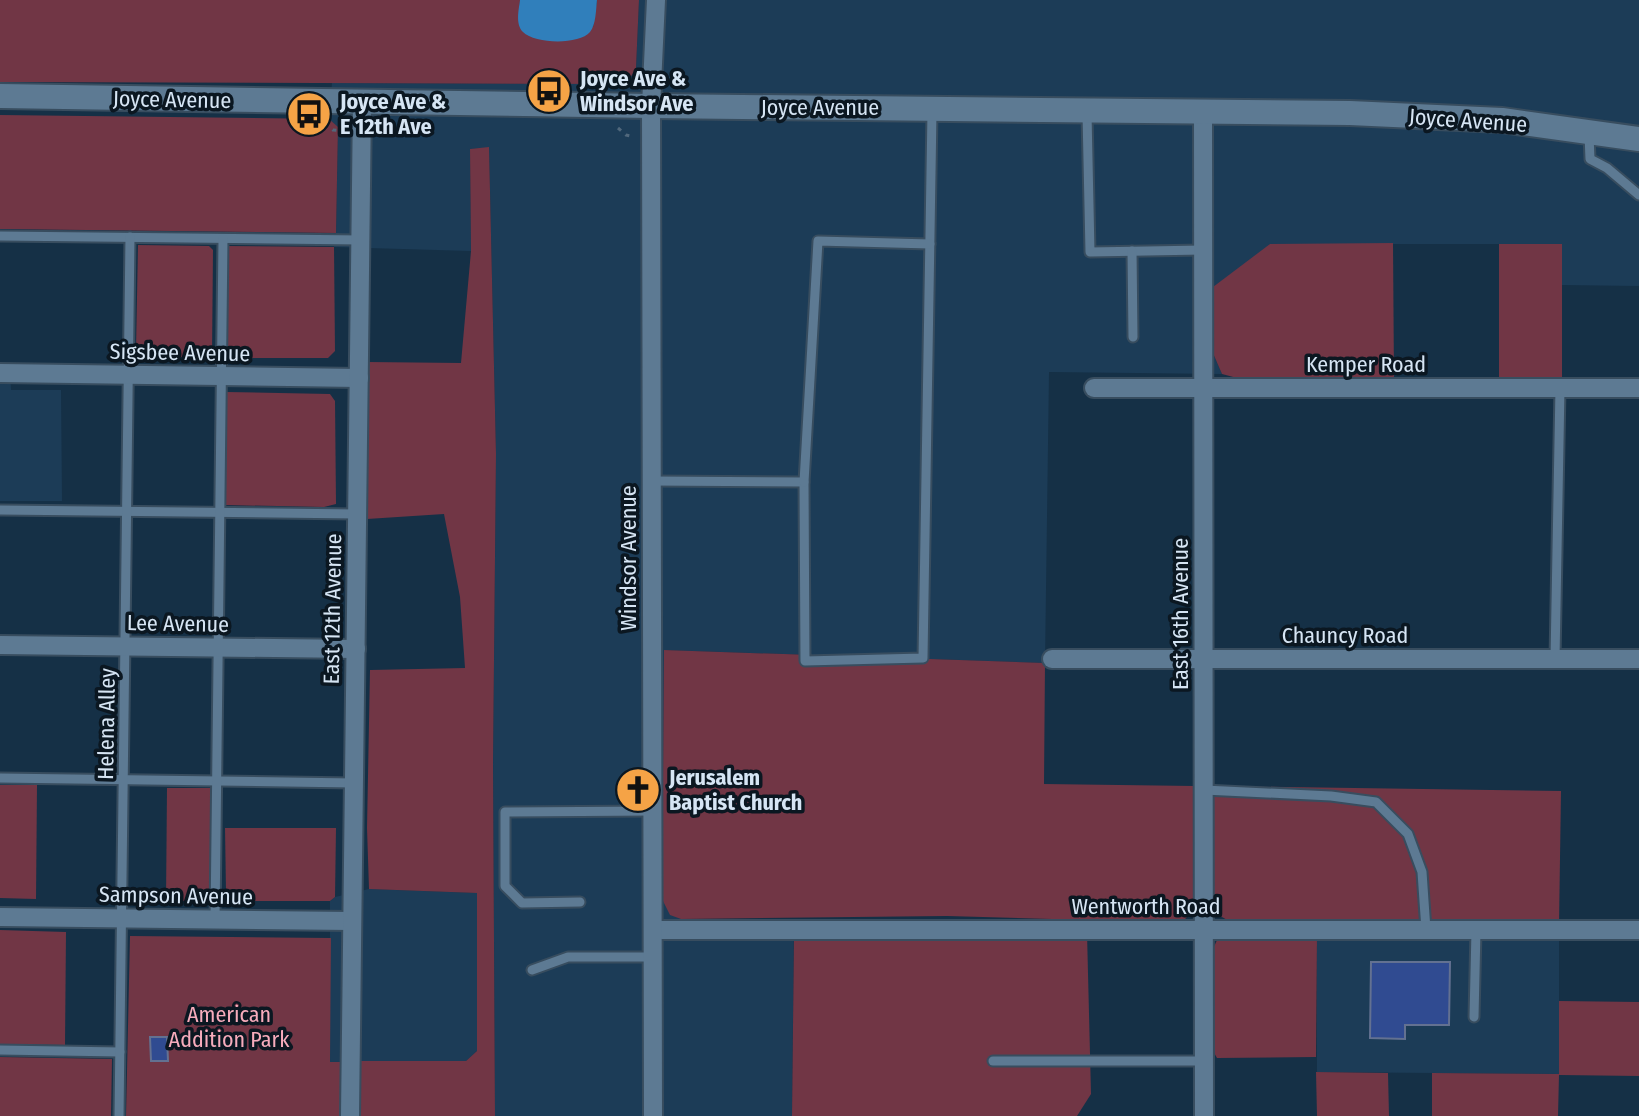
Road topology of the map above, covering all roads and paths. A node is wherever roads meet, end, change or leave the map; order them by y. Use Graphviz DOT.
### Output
graph roads {
  1 [pos="656,0"];
  2 [pos="0,96"];
  3 [pos="362,102"];
  4 [pos="651,106"];
  5 [pos="932,108"];
  6 [pos="1087,110"];
  7 [pos="1203,112"];
  8 [pos="1589,132"];
  9 [pos="1639,139"];
  10 [pos="1639,195"];
  11 [pos="0,236"];
  12 [pos="130,237"];
  13 [pos="223,239"];
  14 [pos="361,240"];
  15 [pos="930,244"];
  16 [pos="1203,250"];
  17 [pos="1132,251"];
  18 [pos="1133,337"];
  19 [pos="0,373"];
  20 [pos="128,375"];
  21 [pos="222,376"];
  22 [pos="359,378"];
  23 [pos="1094,388"];
  24 [pos="1203,388"];
  25 [pos="1560,388"];
  26 [pos="1639,388"];
  27 [pos="652,481"];
  28 [pos="804,482"];
  29 [pos="0,510"];
  30 [pos="126,512"];
  31 [pos="220,513"];
  32 [pos="357,514"];
  33 [pos="0,645"];
  34 [pos="125,646"];
  35 [pos="218,647"];
  36 [pos="356,649"];
  37 [pos="1052,659"];
  38 [pos="1204,659"];
  39 [pos="1555,659"];
  40 [pos="1639,659"];
  41 [pos="0,778"];
  42 [pos="123,780"];
  43 [pos="216,781"];
  44 [pos="354,783"];
  45 [pos="1204,790"];
  46 [pos="653,811"];
  47 [pos="580,902"];
  48 [pos="0,917"];
  49 [pos="121,919"];
  50 [pos="215,920"];
  51 [pos="352,921"];
  52 [pos="654,930"];
  53 [pos="1204,930"];
  54 [pos="1426,930"];
  55 [pos="1476,930"];
  56 [pos="1639,930"];
  57 [pos="654,957"];
  58 [pos="532,970"];
  59 [pos="1474,1017"];
  60 [pos="0,1050"];
  61 [pos="120,1052"];
  62 [pos="993,1061"];
  63 [pos="1204,1061"];
  64 [pos="119,1116"];
  65 [pos="350,1116"];
  66 [pos="653,1116"];
  67 [pos="1204,1116"];
  1 -- 4 [label="street, Windsor Avenue"];
  2 -- 3 [label="street, Joyce Avenue"];
  3 -- 4 [label="street, Joyce Avenue"];
  3 -- 14 [label="street, East 12th Avenue"];
  4 -- 5 [label="street, Joyce Avenue"];
  4 -- 27 [label="street, Windsor Avenue"];
  5 -- 6 [label="street, Joyce Avenue"];
  5 -- 15 [label="lane"];
  6 -- 7 [label="street, Joyce Avenue"];
  6 -- 17 [label="lane"];
  7 -- 8 [label="street, Joyce Avenue"];
  7 -- 16 [label="street, East 16th Avenue"];
  8 -- 9 [label="street, Joyce Avenue"];
  8 -- 10 [label="lane"];
  11 -- 12 [label="lane"];
  12 -- 13 [label="lane"];
  12 -- 20 [label="lane, Helena Alley"];
  13 -- 14 [label="lane"];
  13 -- 21 [label="lane"];
  14 -- 22 [label="street, East 12th Avenue"];
  15 -- 28 [label="lane"];
  15 -- 28 [label="lane"];
  16 -- 17 [label="lane"];
  16 -- 24 [label="street, East 16th Avenue"];
  17 -- 18 [label="lane"];
  19 -- 20 [label="street, Sigsbee Avenue"];
  20 -- 21 [label="street, Sigsbee Avenue"];
  20 -- 30 [label="lane, Helena Alley"];
  21 -- 22 [label="street, Sigsbee Avenue"];
  21 -- 31 [label="lane"];
  22 -- 32 [label="street, East 12th Avenue"];
  23 -- 24 [label="street, Kemper Road"];
  24 -- 25 [label="street, Kemper Road"];
  24 -- 38 [label="street, East 16th Avenue"];
  25 -- 26 [label="street, Kemper Road"];
  25 -- 39 [label="lane"];
  27 -- 28 [label="lane"];
  27 -- 46 [label="street, Windsor Avenue"];
  29 -- 30 [label="lane"];
  30 -- 31 [label="lane"];
  30 -- 34 [label="lane, Helena Alley"];
  31 -- 32 [label="lane"];
  31 -- 35 [label="lane"];
  32 -- 36 [label="street, East 12th Avenue"];
  33 -- 34 [label="street, Lee Avenue"];
  34 -- 35 [label="street, Lee Avenue"];
  34 -- 42 [label="lane, Helena Alley"];
  35 -- 36 [label="street, Lee Avenue"];
  35 -- 43 [label="lane"];
  36 -- 44 [label="street, East 12th Avenue"];
  37 -- 38 [label="street, Chauncy Road"];
  38 -- 39 [label="street, Chauncy Road"];
  38 -- 45 [label="street, East 16th Avenue"];
  39 -- 40 [label="street, Chauncy Road"];
  41 -- 42 [label="lane"];
  42 -- 43 [label="lane"];
  42 -- 49 [label="lane, Helena Alley"];
  43 -- 44 [label="lane"];
  43 -- 50 [label="lane"];
  44 -- 51 [label="street, East 12th Avenue"];
  45 -- 53 [label="street, East 16th Avenue"];
  45 -- 54 [label="lane"];
  46 -- 47 [label="lane"];
  46 -- 52 [label="street, Windsor Avenue"];
  48 -- 49 [label="street, Sampson Avenue"];
  49 -- 50 [label="street, Sampson Avenue"];
  49 -- 61 [label="lane, Helena Alley"];
  50 -- 51 [label="street, Sampson Avenue"];
  51 -- 65 [label="street, East 12th Avenue"];
  52 -- 53 [label="street, Wentworth Road"];
  52 -- 57 [label="street, Windsor Avenue"];
  53 -- 54 [label="street, Wentworth Road"];
  53 -- 63 [label="street, East 16th Avenue"];
  54 -- 55 [label="street, Wentworth Road"];
  55 -- 56 [label="street, Wentworth Road"];
  55 -- 59 [label="lane"];
  57 -- 58 [label="lane"];
  57 -- 66 [label="street, Windsor Avenue"];
  60 -- 61 [label="lane"];
  61 -- 64 [label="lane, Helena Alley"];
  62 -- 63 [label="lane"];
  63 -- 67 [label="street, East 16th Avenue"];
}
